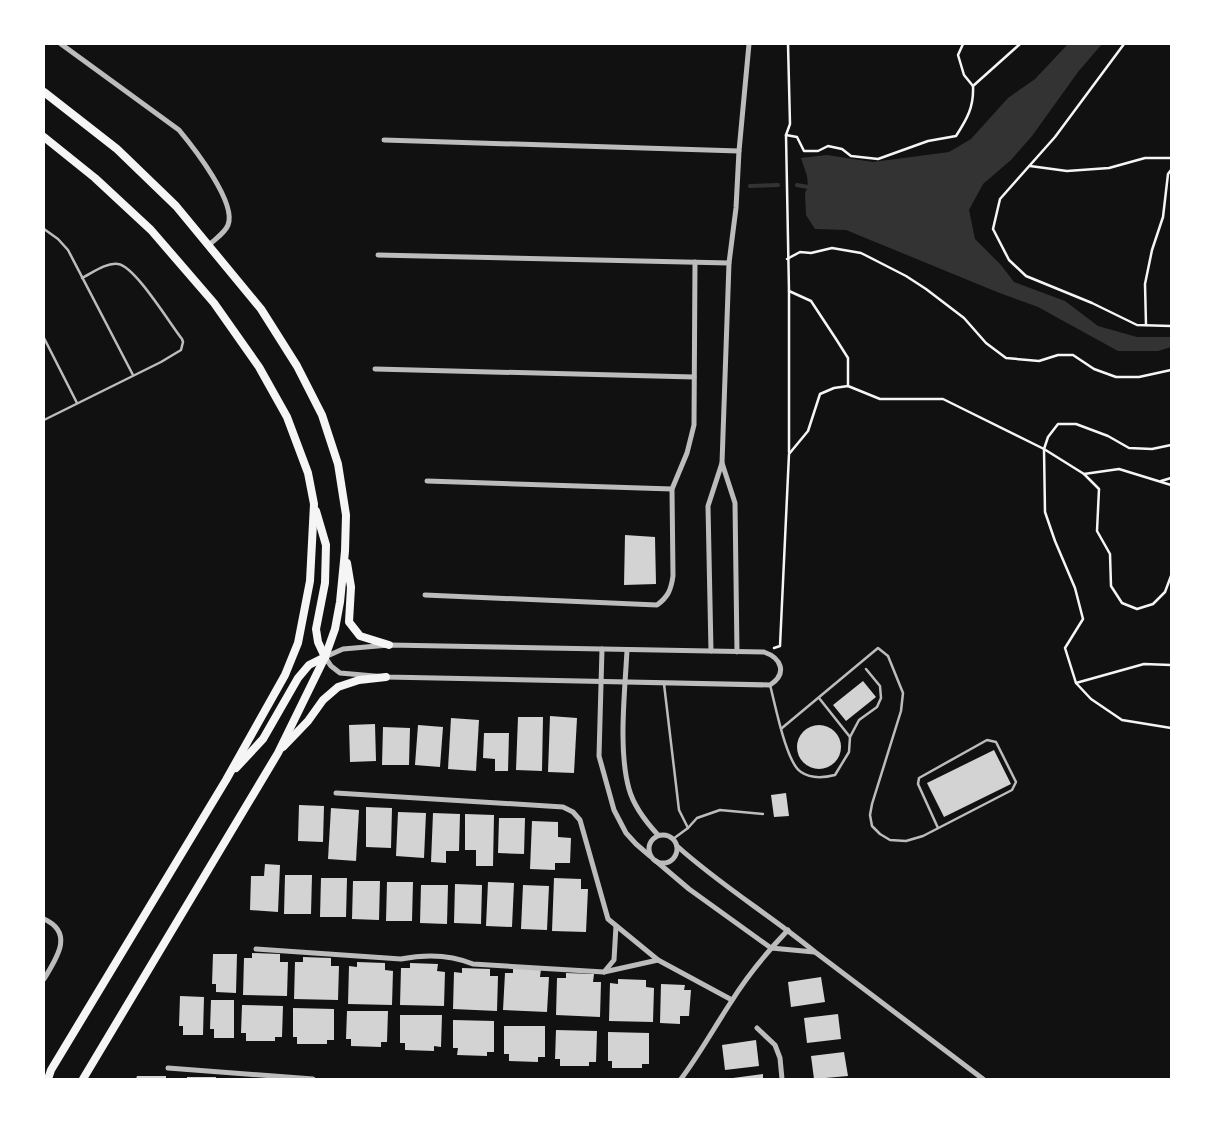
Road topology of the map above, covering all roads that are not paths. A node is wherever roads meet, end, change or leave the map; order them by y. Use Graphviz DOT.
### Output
graph roads {
  1 [pos="61,44"];
  2 [pos="749,44"];
  3 [pos="44,92"];
  4 [pos="44,137"];
  5 [pos="384,140"];
  6 [pos="739,151"];
  7 [pos="44,229"];
  8 [pos="209,244"];
  9 [pos="378,255"];
  10 [pos="695,262"];
  11 [pos="729,263"];
  12 [pos="82,278"];
  13 [pos="44,338"];
  14 [pos="375,369"];
  15 [pos="133,375"];
  16 [pos="694,377"];
  17 [pos="77,403"];
  18 [pos="44,420"];
  19 [pos="722,463"];
  20 [pos="427,481"];
  21 [pos="672,489"];
  22 [pos="314,504"];
  23 [pos="345,551"];
  24 [pos="425,595"];
  25 [pos="389,645"];
  26 [pos="602,649"];
  27 [pos="627,650"];
  28 [pos="711,651"];
  29 [pos="737,652"];
  30 [pos="325,657"];
  31 [pos="866,669"];
  32 [pos="386,677"];
  33 [pos="601,682"];
  34 [pos="626,683"];
  35 [pos="664,684"];
  36 [pos="770,685"];
  37 [pos="818,698"];
  38 [pos="782,728"];
  39 [pos="850,737"];
  40 [pos="278,753"];
  41 [pos="226,780"];
  42 [pos="336,793"];
  43 [pos="763,814"];
  44 [pos="688,828"];
  45 [pos="938,828"];
  46 [pos="658,835"];
  47 [pos="673,838"];
  48 [pos="677,846"];
  49 [pos="650,856"];
  50 [pos="656,861"];
  51 [pos="44,919"];
  52 [pos="616,926"];
  53 [pos="788,930"];
  54 [pos="771,948"];
  55 [pos="256,949"];
  56 [pos="815,952"];
  57 [pos="658,960"];
  58 [pos="604,972"];
  59 [pos="44,979"];
  60 [pos="732,1000"];
  61 [pos="757,1028"];
  62 [pos="168,1068"];
  63 [pos="48,1079"];
  64 [pos="83,1079"];
  65 [pos="313,1079"];
  66 [pos="681,1079"];
  67 [pos="782,1079"];
  68 [pos="983,1079"];
  1 -- 8 [label="street"];
  2 -- 6 [label="street"];
  3 -- 8 [label="main road"];
  4 -- 22 [label="main road"];
  5 -- 6 [label="street"];
  6 -- 11 [label="street"];
  7 -- 12 [label="lane"];
  8 -- 23 [label="main road"];
  9 -- 10 [label="street"];
  10 -- 11 [label="street"];
  10 -- 16 [label="street"];
  11 -- 19 [label="street"];
  12 -- 15 [label="lane"];
  12 -- 15 [label="lane"];
  13 -- 17 [label="lane"];
  14 -- 16 [label="street"];
  15 -- 17 [label="lane"];
  16 -- 21 [label="street"];
  17 -- 18 [label="lane"];
  19 -- 28 [label="street"];
  19 -- 29 [label="street"];
  20 -- 21 [label="street"];
  21 -- 24 [label="street"];
  22 -- 30 [label="main road"];
  22 -- 41 [label="main road"];
  23 -- 25 [label="main road"];
  23 -- 30 [label="main road"];
  25 -- 26 [label="street"];
  25 -- 30 [label="street"];
  26 -- 27 [label="street"];
  26 -- 33 [label="street"];
  27 -- 28 [label="street"];
  27 -- 34 [label="street"];
  28 -- 29 [label="street"];
  29 -- 36 [label="street"];
  30 -- 32 [label="street"];
  30 -- 40 [label="main road"];
  30 -- 41 [label="main road"];
  31 -- 39 [label="lane"];
  32 -- 33 [label="street"];
  32 -- 40 [label="main road"];
  33 -- 34 [label="street"];
  33 -- 49 [label="street"];
  34 -- 35 [label="street"];
  34 -- 46 [label="street"];
  35 -- 36 [label="street"];
  35 -- 44 [label="lane"];
  36 -- 38 [label="lane"];
  37 -- 38 [label="lane"];
  37 -- 39 [label="lane"];
  37 -- 45 [label="lane"];
  38 -- 39 [label="lane"];
  40 -- 64 [label="main road"];
  41 -- 63 [label="main road"];
  42 -- 52 [label="street"];
  43 -- 44 [label="lane"];
  44 -- 47 [label="lane"];
  45 -- 45 [label="lane"];
  46 -- 47 [label="street"];
  46 -- 49 [label="street"];
  47 -- 48 [label="street"];
  48 -- 50 [label="street"];
  48 -- 53 [label="street"];
  49 -- 50 [label="street"];
  50 -- 54 [label="street"];
  51 -- 59 [label="street"];
  52 -- 57 [label="street"];
  52 -- 58 [label="street"];
  53 -- 54 [label="street"];
  53 -- 56 [label="street"];
  54 -- 56 [label="street"];
  54 -- 60 [label="street"];
  55 -- 58 [label="street"];
  56 -- 68 [label="street"];
  57 -- 58 [label="street"];
  57 -- 60 [label="street"];
  60 -- 66 [label="street"];
  61 -- 67 [label="street"];
  62 -- 65 [label="street"];
}
